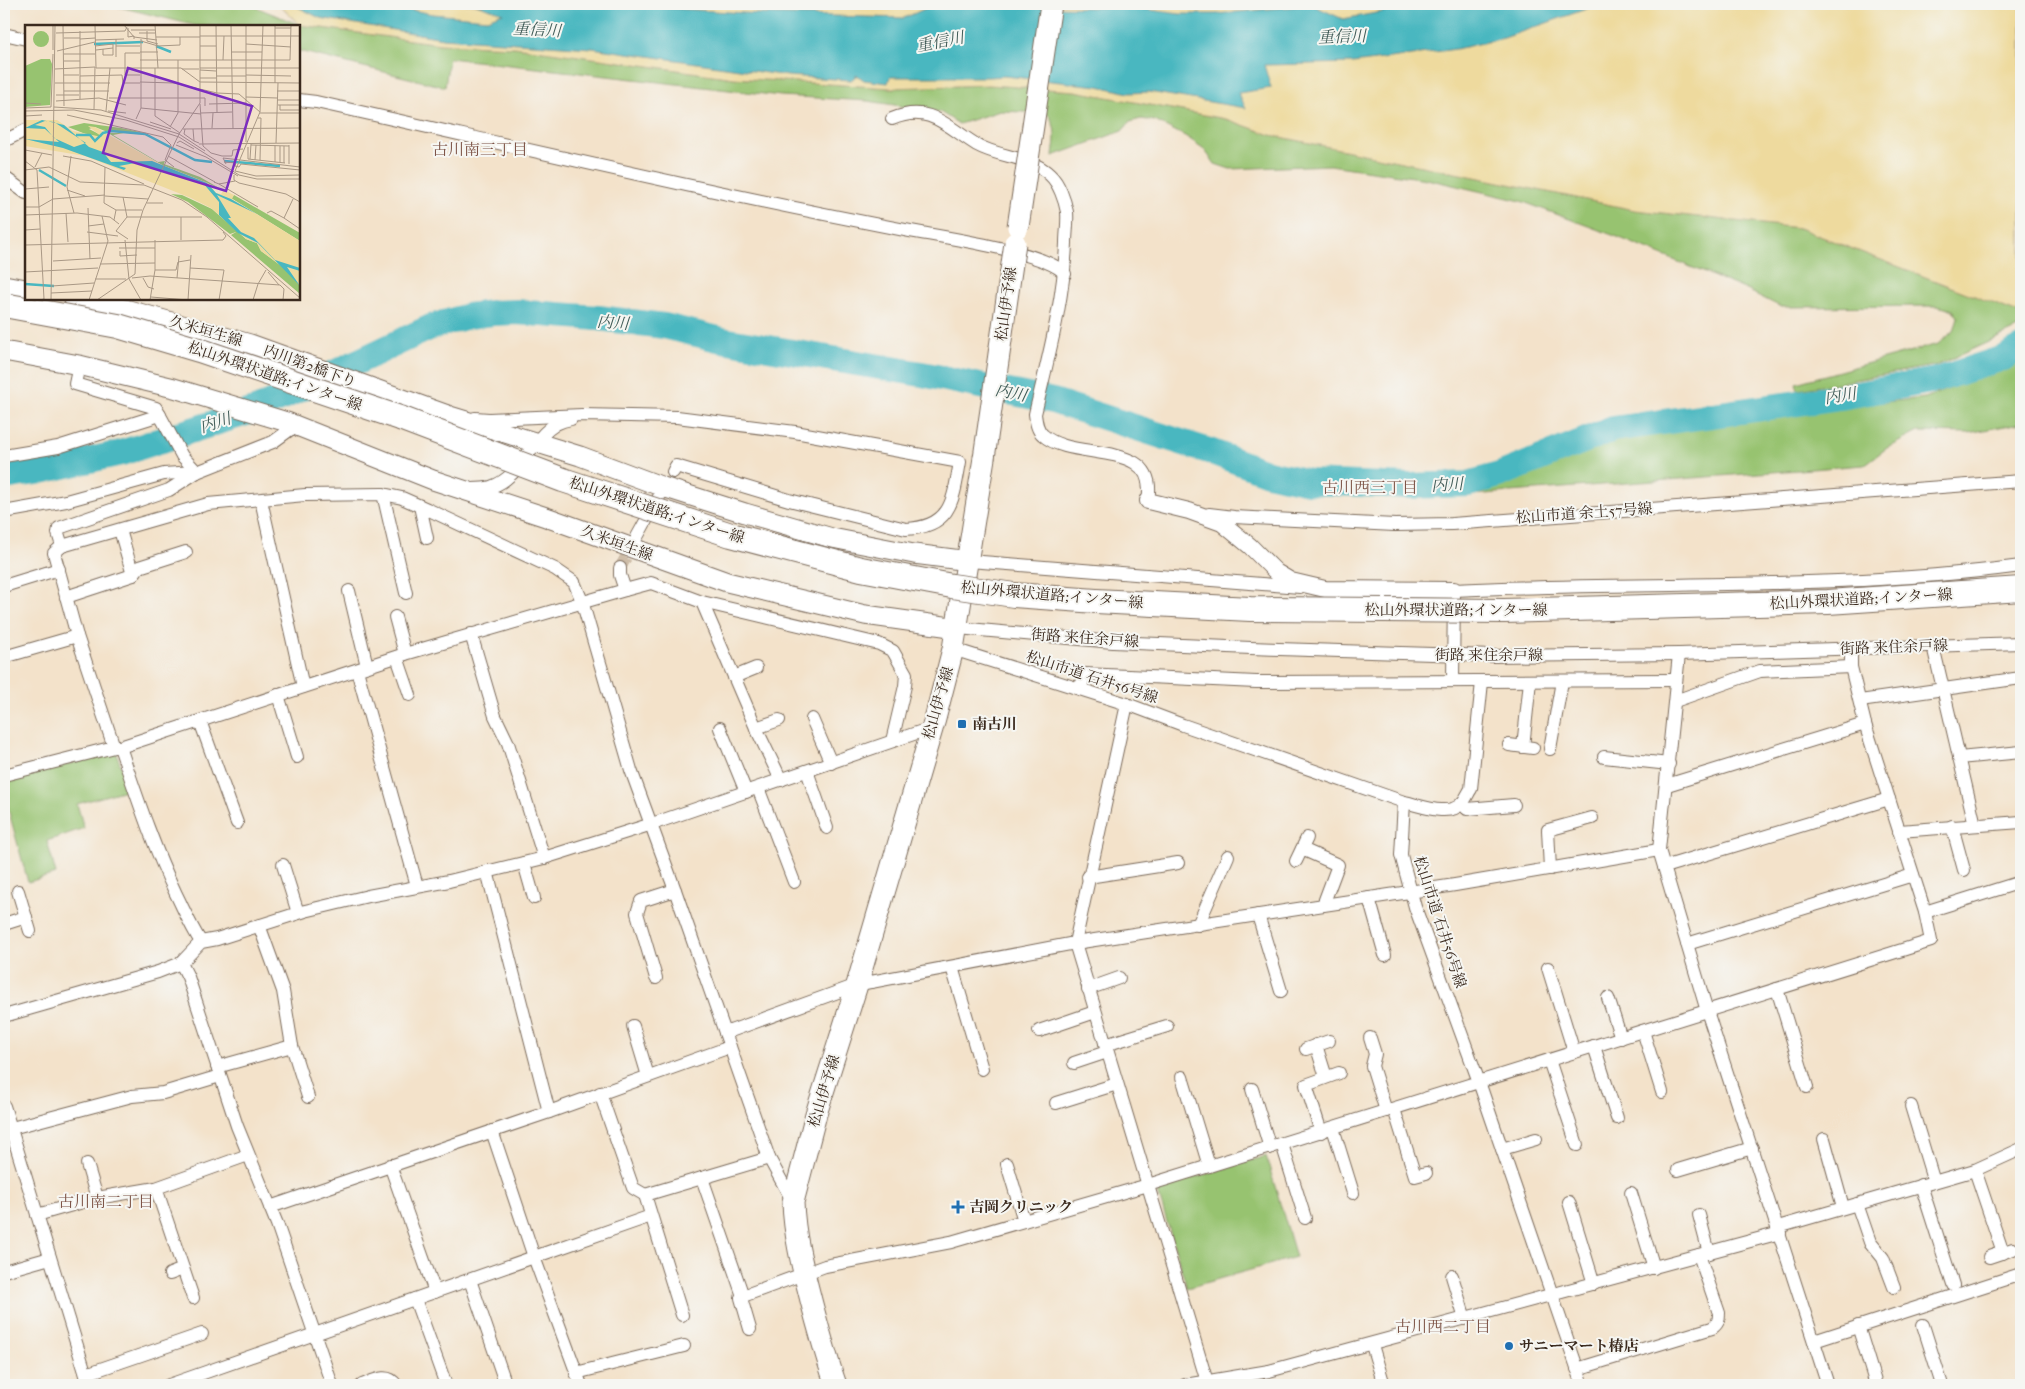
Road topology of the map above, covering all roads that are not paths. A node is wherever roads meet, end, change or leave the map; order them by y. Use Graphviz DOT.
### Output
graph roads {
  1 [pos="1052,4"];
  2 [pos="4,34"];
  3 [pos="25,39"];
  4 [pos="300,100"];
  5 [pos="892,119"];
  6 [pos="25,130"];
  7 [pos="4,141"];
  8 [pos="4,178"];
  9 [pos="25,192"];
  10 [pos="1065,274"];
  11 [pos="4,285"];
  12 [pos="25,289"];
  13 [pos="79,300"];
  14 [pos="4,305"];
  15 [pos="250,344"];
  16 [pos="4,351"];
  17 [pos="79,365"];
  18 [pos="582,415"];
  19 [pos="450,416"];
  20 [pos="162,417"];
  21 [pos="291,424"];
  22 [pos="537,443"];
  23 [pos="4,456"];
  24 [pos="197,472"];
  25 [pos="673,472"];
  26 [pos="2021,481"];
  27 [pos="464,490"];
  28 [pos="383,494"];
  29 [pos="659,498"];
  30 [pos="260,500"];
  31 [pos="1148,501"];
  32 [pos="420,506"];
  33 [pos="1189,511"];
  34 [pos="4,512"];
  35 [pos="120,530"];
  36 [pos="638,537"];
  37 [pos="427,538"];
  38 [pos="61,541"];
  39 [pos="186,552"];
  40 [pos="968,561"];
  41 [pos="2021,566"];
  42 [pos="620,568"];
  43 [pos="59,569"];
  44 [pos="133,575"];
  45 [pos="4,586"];
  46 [pos="2021,588"];
  47 [pos="1325,589"];
  48 [pos="625,590"];
  49 [pos="1454,590"];
  50 [pos="349,591"];
  51 [pos="406,593"];
  52 [pos="66,597"];
  53 [pos="582,601"];
  54 [pos="702,602"];
  55 [pos="395,616"];
  56 [pos="958,628"];
  57 [pos="471,634"];
  58 [pos="77,636"];
  59 [pos="2021,643"];
  60 [pos="1934,646"];
  61 [pos="953,648"];
  62 [pos="1851,648"];
  63 [pos="1454,654"];
  64 [pos="1679,654"];
  65 [pos="401,656"];
  66 [pos="4,657"];
  67 [pos="1852,667"];
  68 [pos="362,668"];
  69 [pos="756,668"];
  70 [pos="734,677"];
  71 [pos="2021,678"];
  72 [pos="1676,680"];
  73 [pos="1453,681"];
  74 [pos="1530,681"];
  75 [pos="1562,681"];
  76 [pos="1482,682"];
  77 [pos="303,687"];
  78 [pos="1080,689"];
  79 [pos="1942,690"];
  80 [pos="410,695"];
  81 [pos="278,696"];
  82 [pos="1675,701"];
  83 [pos="1860,702"];
  84 [pos="1127,704"];
  85 [pos="812,719"];
  86 [pos="779,720"];
  87 [pos="200,721"];
  88 [pos="1864,724"];
  89 [pos="720,728"];
  90 [pos="756,728"];
  91 [pos="931,728"];
  92 [pos="892,741"];
  93 [pos="1509,745"];
  94 [pos="117,746"];
  95 [pos="1550,749"];
  96 [pos="2021,752"];
  97 [pos="297,757"];
  98 [pos="1604,757"];
  99 [pos="1959,758"];
  100 [pos="831,763"];
  101 [pos="1669,764"];
  102 [pos="807,771"];
  103 [pos="4,775"];
  104 [pos="781,780"];
  105 [pos="1667,785"];
  106 [pos="752,790"];
  107 [pos="1888,798"];
  108 [pos="1404,802"];
  109 [pos="1462,803"];
  110 [pos="1514,805"];
  111 [pos="1592,818"];
  112 [pos="2021,822"];
  113 [pos="237,823"];
  114 [pos="652,824"];
  115 [pos="1975,825"];
  116 [pos="1952,826"];
  117 [pos="827,828"];
  118 [pos="1899,831"];
  119 [pos="1302,849"];
  120 [pos="1659,850"];
  121 [pos="1228,856"];
  122 [pos="544,858"];
  123 [pos="524,863"];
  124 [pos="1178,863"];
  125 [pos="284,865"];
  126 [pos="1664,867"];
  127 [pos="1550,869"];
  128 [pos="1964,870"];
  129 [pos="487,871"];
  130 [pos="1913,875"];
  131 [pos="1088,877"];
  132 [pos="794,882"];
  133 [pos="2021,882"];
  134 [pos="417,886"];
  135 [pos="675,890"];
  136 [pos="18,891"];
  137 [pos="1410,891"];
  138 [pos="534,898"];
  139 [pos="1369,898"];
  140 [pos="1323,905"];
  141 [pos="1925,912"];
  142 [pos="298,913"];
  143 [pos="1258,916"];
  144 [pos="26,917"];
  145 [pos="4,924"];
  146 [pos="259,925"];
  147 [pos="1198,925"];
  148 [pos="30,931"];
  149 [pos="201,942"];
  150 [pos="1075,943"];
  151 [pos="1687,944"];
  152 [pos="1385,955"];
  153 [pos="181,963"];
  154 [pos="952,968"];
  155 [pos="1548,968"];
  156 [pos="656,978"];
  157 [pos="1119,978"];
  158 [pos="857,985"];
  159 [pos="1088,989"];
  160 [pos="1777,989"];
  161 [pos="1281,991"];
  162 [pos="1608,998"];
  163 [pos="1707,1011"];
  164 [pos="1095,1012"];
  165 [pos="4,1016"];
  166 [pos="633,1026"];
  167 [pos="1168,1026"];
  168 [pos="1039,1031"];
  169 [pos="1643,1031"];
  170 [pos="725,1033"];
  171 [pos="1370,1038"];
  172 [pos="1621,1038"];
  173 [pos="1329,1041"];
  174 [pos="292,1046"];
  175 [pos="1594,1046"];
  176 [pos="730,1047"];
  177 [pos="1106,1049"];
  178 [pos="1574,1052"];
  179 [pos="1549,1060"];
  180 [pos="1074,1063"];
  181 [pos="982,1069"];
  182 [pos="219,1072"];
  183 [pos="1339,1073"];
  184 [pos="648,1076"];
  185 [pos="1182,1076"];
  186 [pos="1326,1077"];
  187 [pos="1479,1082"];
  188 [pos="1117,1084"];
  189 [pos="1807,1087"];
  190 [pos="1252,1089"];
  191 [pos="1662,1092"];
  192 [pos="600,1093"];
  193 [pos="308,1097"];
  194 [pos="1056,1103"];
  195 [pos="4,1106"];
  196 [pos="1911,1106"];
  197 [pos="1390,1110"];
  198 [pos="550,1112"];
  199 [pos="1618,1118"];
  200 [pos="1333,1128"];
  201 [pos="7,1129"];
  202 [pos="492,1131"];
  203 [pos="1320,1132"];
  204 [pos="1536,1139"];
  205 [pos="1824,1139"];
  206 [pos="1282,1144"];
  207 [pos="1577,1145"];
  208 [pos="1270,1148"];
  209 [pos="1752,1148"];
  210 [pos="1502,1149"];
  211 [pos="2021,1149"];
  212 [pos="248,1155"];
  213 [pos="769,1158"];
  214 [pos="87,1164"];
  215 [pos="1007,1164"];
  216 [pos="390,1165"];
  217 [pos="1209,1166"];
  218 [pos="1678,1170"];
  219 [pos="1974,1170"];
  220 [pos="1426,1173"];
  221 [pos="702,1178"];
  222 [pos="1934,1182"];
  223 [pos="1148,1185"];
  224 [pos="1921,1185"];
  225 [pos="156,1188"];
  226 [pos="1353,1193"];
  227 [pos="1630,1194"];
  228 [pos="645,1195"];
  229 [pos="97,1198"];
  230 [pos="793,1202"];
  231 [pos="1569,1202"];
  232 [pos="1857,1204"];
  233 [pos="270,1207"];
  234 [pos="1843,1208"];
  235 [pos="37,1215"];
  236 [pos="651,1216"];
  237 [pos="1699,1216"];
  238 [pos="1306,1218"];
  239 [pos="1024,1221"];
  240 [pos="1779,1230"];
  241 [pos="1704,1254"];
  242 [pos="534,1257"];
  243 [pos="50,1258"];
  244 [pos="1990,1258"];
  245 [pos="1654,1268"];
  246 [pos="183,1269"];
  247 [pos="4,1271"];
  248 [pos="170,1274"];
  249 [pos="804,1274"];
  250 [pos="2021,1274"];
  251 [pos="1452,1276"];
  252 [pos="470,1280"];
  253 [pos="1594,1284"];
  254 [pos="1953,1284"];
  255 [pos="1894,1288"];
  256 [pos="435,1292"];
  257 [pos="742,1296"];
  258 [pos="1551,1296"];
  259 [pos="193,1298"];
  260 [pos="415,1299"];
  261 [pos="682,1315"];
  262 [pos="1464,1319"];
  263 [pos="1923,1325"];
  264 [pos="1858,1326"];
  265 [pos="750,1329"];
  266 [pos="202,1334"];
  267 [pos="315,1334"];
  268 [pos="1814,1341"];
  269 [pos="1372,1345"];
  270 [pos="684,1346"];
  271 [pos="1577,1369"];
  272 [pos="576,1373"];
  273 [pos="88,1380"];
  274 [pos="1208,1384"];
  275 [pos="169,1385"];
  276 [pos="332,1385"];
  277 [pos="362,1385"];
  278 [pos="396,1385"];
  279 [pos="446,1385"];
  280 [pos="506,1385"];
  281 [pos="581,1385"];
  282 [pos="836,1385"];
  283 [pos="1184,1385"];
  284 [pos="1384,1385"];
  285 [pos="1583,1385"];
  286 [pos="1828,1385"];
  287 [pos="1876,1385"];
  288 [pos="1942,1385"];
  1 -- 40 [label="main road, 松山伊予線, bridge"];
  2 -- 3 [label="street"];
  4 -- 10 [label="street"];
  5 -- 10 [label="street"];
  6 -- 7 [label="street"];
  8 -- 9 [label="street"];
  10 -- 31 [label="street"];
  11 -- 12 [label="main road"];
  13 -- 15 [label="main road, 久米垣生線"];
  14 -- 46 [label="highway, 松山外環状道路;インター線, bridge"];
  15 -- 19 [label="main road, 内川第2橋下り"];
  16 -- 17 [label="main road"];
  17 -- 20 [label="street"];
  17 -- 21 [label="main road, 久米垣生線"];
  18 -- 19 [label="street"];
  18 -- 22 [label="street"];
  18 -- 25 [label="street"];
  19 -- 22 [label="main road"];
  20 -- 23 [label="street"];
  20 -- 24 [label="street"];
  21 -- 24 [label="street"];
  21 -- 27 [label="main road, 久米垣生線"];
  22 -- 27 [label="street"];
  22 -- 40 [label="main road"];
  24 -- 34 [label="street"];
  24 -- 38 [label="street"];
  26 -- 33 [label="street, 松山市道 余土57号線"];
  27 -- 56 [label="main road, 久米垣生線"];
  28 -- 30 [label="street"];
  28 -- 32 [label="street"];
  28 -- 51 [label="street"];
  29 -- 36 [label="street"];
  30 -- 35 [label="street"];
  30 -- 77 [label="street"];
  31 -- 33 [label="street, 松山市道 余土57号線"];
  32 -- 37 [label="street"];
  32 -- 53 [label="street"];
  33 -- 47 [label="street"];
  35 -- 38 [label="street"];
  35 -- 44 [label="street"];
  38 -- 43 [label="street"];
  39 -- 44 [label="street"];
  40 -- 47 [label="street"];
  40 -- 56 [label="main road, 松山伊予線"];
  41 -- 49 [label="street"];
  42 -- 48 [label="street"];
  43 -- 45 [label="street"];
  43 -- 52 [label="street"];
  44 -- 52 [label="street"];
  47 -- 49 [label="street"];
  48 -- 53 [label="street"];
  48 -- 54 [label="street"];
  49 -- 63 [label="street"];
  50 -- 68 [label="street"];
  52 -- 58 [label="street"];
  53 -- 57 [label="street"];
  53 -- 114 [label="street"];
  54 -- 70 [label="street"];
  54 -- 92 [label="street"];
  55 -- 65 [label="street"];
  56 -- 61 [label="main road, 松山伊予線"];
  56 -- 63 [label="street, 街路 来住余戸線"];
  57 -- 65 [label="street"];
  57 -- 122 [label="street"];
  58 -- 66 [label="street"];
  58 -- 94 [label="street"];
  59 -- 60 [label="street, 街路 来住余戸線"];
  60 -- 62 [label="street, 街路 来住余戸線"];
  60 -- 79 [label="street"];
  61 -- 78 [label="street, 松山市道 石井56号線"];
  61 -- 91 [label="main road, 松山伊予線"];
  62 -- 64 [label="street, 街路 来住余戸線"];
  62 -- 67 [label="street"];
  63 -- 64 [label="street, 街路 来住余戸線"];
  63 -- 73 [label="street"];
  64 -- 72 [label="street"];
  65 -- 68 [label="street"];
  65 -- 80 [label="street"];
  67 -- 82 [label="street"];
  67 -- 83 [label="street"];
  68 -- 77 [label="street"];
  68 -- 134 [label="street"];
  69 -- 70 [label="street"];
  70 -- 90 [label="street"];
  71 -- 79 [label="street"];
  72 -- 75 [label="street"];
  72 -- 82 [label="street"];
  73 -- 76 [label="street"];
  73 -- 78 [label="street"];
  74 -- 75 [label="street"];
  74 -- 76 [label="street"];
  74 -- 93 [label="street"];
  75 -- 95 [label="street"];
  76 -- 109 [label="street"];
  77 -- 81 [label="street"];
  78 -- 84 [label="street, 松山市道 石井56号線"];
  79 -- 83 [label="street"];
  79 -- 99 [label="street"];
  81 -- 87 [label="street"];
  81 -- 97 [label="street"];
  82 -- 101 [label="street"];
  83 -- 88 [label="street"];
  84 -- 108 [label="street, 松山市道 石井56号線"];
  84 -- 131 [label="street"];
  85 -- 100 [label="street"];
  86 -- 90 [label="street"];
  87 -- 94 [label="street"];
  87 -- 113 [label="street"];
  88 -- 105 [label="street"];
  88 -- 107 [label="street"];
  89 -- 106 [label="street"];
  90 -- 104 [label="street"];
  91 -- 92 [label="street"];
  91 -- 158 [label="main road, 松山伊予線"];
  92 -- 100 [label="street"];
  94 -- 103 [label="street"];
  94 -- 149 [label="street"];
  96 -- 99 [label="street"];
  98 -- 101 [label="street"];
  99 -- 115 [label="street"];
  100 -- 102 [label="street"];
  101 -- 105 [label="street"];
  102 -- 104 [label="street"];
  102 -- 117 [label="street"];
  104 -- 106 [label="street"];
  105 -- 120 [label="street"];
  106 -- 114 [label="street"];
  106 -- 132 [label="street"];
  107 -- 118 [label="street"];
  107 -- 126 [label="street"];
  108 -- 109 [label="street"];
  108 -- 137 [label="street, 松山市道 石井56号線"];
  109 -- 110 [label="street"];
  111 -- 127 [label="street"];
  112 -- 115 [label="street"];
  114 -- 122 [label="street"];
  114 -- 135 [label="street"];
  115 -- 116 [label="street"];
  116 -- 118 [label="street"];
  116 -- 128 [label="street"];
  118 -- 130 [label="street"];
  119 -- 140 [label="street"];
  120 -- 126 [label="street"];
  120 -- 127 [label="street"];
  121 -- 147 [label="street"];
  122 -- 123 [label="street"];
  123 -- 129 [label="street"];
  123 -- 138 [label="street"];
  124 -- 131 [label="street"];
  125 -- 142 [label="street"];
  126 -- 151 [label="street"];
  127 -- 137 [label="street"];
  129 -- 134 [label="street"];
  129 -- 198 [label="street"];
  130 -- 141 [label="street"];
  130 -- 151 [label="street"];
  131 -- 150 [label="street"];
  133 -- 141 [label="street"];
  134 -- 142 [label="street"];
  135 -- 156 [label="street"];
  135 -- 170 [label="street"];
  136 -- 144 [label="street"];
  137 -- 139 [label="street"];
  137 -- 187 [label="street, 松山市道 石井56号線"];
  139 -- 140 [label="street"];
  139 -- 152 [label="street"];
  140 -- 143 [label="street"];
  141 -- 160 [label="street"];
  142 -- 146 [label="street"];
  143 -- 147 [label="street"];
  143 -- 161 [label="street"];
  144 -- 145 [label="street"];
  144 -- 148 [label="street"];
  146 -- 149 [label="street"];
  146 -- 174 [label="street"];
  147 -- 150 [label="street"];
  149 -- 153 [label="street"];
  150 -- 154 [label="street"];
  150 -- 159 [label="street"];
  151 -- 163 [label="street"];
  153 -- 165 [label="street"];
  153 -- 182 [label="street"];
  154 -- 158 [label="street"];
  154 -- 181 [label="street"];
  155 -- 178 [label="street"];
  157 -- 159 [label="street"];
  158 -- 170 [label="street"];
  158 -- 230 [label="main road, 松山伊予線"];
  159 -- 164 [label="street"];
  160 -- 163 [label="street"];
  160 -- 189 [label="street"];
  162 -- 172 [label="street"];
  163 -- 169 [label="street"];
  163 -- 209 [label="street"];
  164 -- 168 [label="street"];
  164 -- 177 [label="street"];
  166 -- 184 [label="street"];
  167 -- 177 [label="street"];
  169 -- 172 [label="street"];
  169 -- 191 [label="street"];
  170 -- 176 [label="street"];
  171 -- 197 [label="street"];
  172 -- 175 [label="street"];
  173 -- 186 [label="street"];
  174 -- 182 [label="street"];
  174 -- 193 [label="street"];
  175 -- 178 [label="street"];
  175 -- 199 [label="street"];
  176 -- 184 [label="street"];
  176 -- 213 [label="street"];
  177 -- 180 [label="street"];
  177 -- 188 [label="street"];
  178 -- 179 [label="street"];
  179 -- 187 [label="street"];
  179 -- 207 [label="street"];
  182 -- 201 [label="street"];
  182 -- 212 [label="street"];
  183 -- 186 [label="street"];
  184 -- 192 [label="street"];
  185 -- 217 [label="street"];
  186 -- 203 [label="street"];
  187 -- 197 [label="street"];
  187 -- 210 [label="street, 松山市道 石井56号線"];
  188 -- 194 [label="street"];
  188 -- 223 [label="street"];
  190 -- 208 [label="street"];
  192 -- 198 [label="street"];
  192 -- 228 [label="street"];
  195 -- 201 [label="street"];
  196 -- 222 [label="street"];
  197 -- 200 [label="street"];
  197 -- 220 [label="street"];
  198 -- 202 [label="street"];
  200 -- 203 [label="street"];
  200 -- 226 [label="street"];
  201 -- 235 [label="street"];
  202 -- 216 [label="street"];
  202 -- 242 [label="street"];
  203 -- 206 [label="street"];
  204 -- 210 [label="street"];
  205 -- 234 [label="street"];
  206 -- 208 [label="street"];
  206 -- 238 [label="street"];
  208 -- 217 [label="street"];
  209 -- 218 [label="street"];
  209 -- 240 [label="street"];
  210 -- 258 [label="street, 松山市道 石井56号線"];
  211 -- 219 [label="street"];
  212 -- 225 [label="street"];
  212 -- 233 [label="street"];
  213 -- 221 [label="street"];
  213 -- 230 [label="street"];
  214 -- 229 [label="street"];
  215 -- 239 [label="street"];
  216 -- 233 [label="street"];
  216 -- 256 [label="street"];
  217 -- 223 [label="street"];
  219 -- 222 [label="street"];
  219 -- 244 [label="street"];
  221 -- 228 [label="street"];
  221 -- 257 [label="street"];
  222 -- 224 [label="street"];
  223 -- 239 [label="street"];
  223 -- 274 [label="street"];
  224 -- 232 [label="street"];
  224 -- 254 [label="street"];
  225 -- 229 [label="street"];
  225 -- 246 [label="street"];
  227 -- 245 [label="street"];
  228 -- 236 [label="street"];
  229 -- 235 [label="street"];
  230 -- 249 [label="main road, 松山伊予線"];
  231 -- 253 [label="street"];
  232 -- 234 [label="street"];
  232 -- 255 [label="street"];
  233 -- 267 [label="street"];
  234 -- 240 [label="street"];
  235 -- 243 [label="street"];
  236 -- 242 [label="street"];
  236 -- 261 [label="street"];
  237 -- 241 [label="street"];
  239 -- 249 [label="street"];
  240 -- 241 [label="street"];
  240 -- 268 [label="street"];
  241 -- 245 [label="street"];
  241 -- 271 [label="street"];
  242 -- 252 [label="street"];
  242 -- 272 [label="street"];
  243 -- 247 [label="street"];
  243 -- 273 [label="street"];
  245 -- 253 [label="street"];
  246 -- 248 [label="street"];
  246 -- 259 [label="street"];
  249 -- 257 [label="street"];
  249 -- 282 [label="main road, 松山伊予線"];
  250 -- 264 [label="street"];
  251 -- 262 [label="street"];
  252 -- 256 [label="street"];
  252 -- 280 [label="street"];
  253 -- 258 [label="street"];
  256 -- 260 [label="street"];
  257 -- 265 [label="street"];
  258 -- 262 [label="street"];
  258 -- 271 [label="street, 松山市道 石井56号線"];
  260 -- 267 [label="street"];
  260 -- 279 [label="street"];
  262 -- 269 [label="street"];
  263 -- 288 [label="street"];
  264 -- 268 [label="street"];
  264 -- 287 [label="street"];
  266 -- 273 [label="street"];
  267 -- 275 [label="street"];
  267 -- 276 [label="street"];
  268 -- 286 [label="street"];
  269 -- 274 [label="street"];
  269 -- 284 [label="street"];
  270 -- 272 [label="street"];
  271 -- 285 [label="street, 松山市道 石井56号線"];
  272 -- 281 [label="street"];
  274 -- 283 [label="street"];
  277 -- 278 [label="street"];
}
